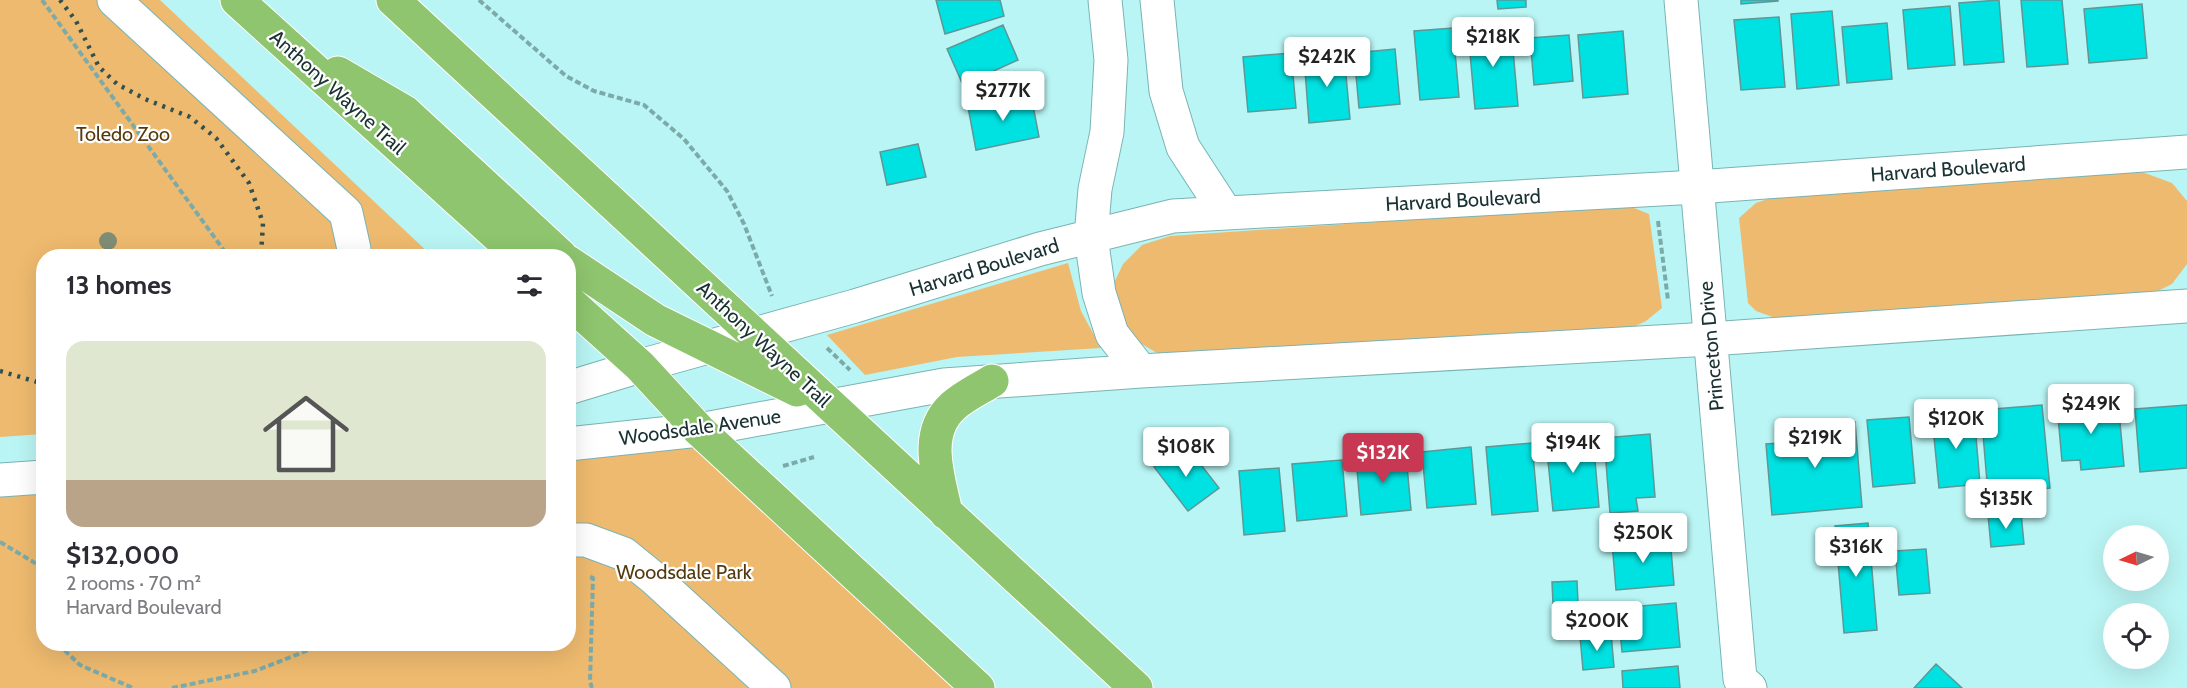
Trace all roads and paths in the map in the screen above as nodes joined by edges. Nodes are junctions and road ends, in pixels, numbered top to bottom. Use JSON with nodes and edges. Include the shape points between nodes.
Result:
{"nodes":[{"id":1,"x":42,"y":0,"type":"edge"},
{"id":2,"x":114,"y":0,"type":"edge"},
{"id":3,"x":237,"y":0,"type":"edge"},
{"id":4,"x":393,"y":0,"type":"edge"},
{"id":5,"x":478,"y":0,"type":"edge"},
{"id":6,"x":1681,"y":0,"type":"edge"},
{"id":7,"x":1106,"y":10,"type":"edge"},
{"id":8,"x":1157,"y":10,"type":"edge"},
{"id":9,"x":280,"y":39,"type":"junction"},
{"id":10,"x":2187,"y":152,"type":"edge"},
{"id":11,"x":1697,"y":187,"type":"junction"},
{"id":12,"x":1226,"y":213,"type":"junction"},
{"id":13,"x":1658,"y":220,"type":"dead end"},
{"id":14,"x":1091,"y":237,"type":"junction"},
{"id":15,"x":223,"y":249,"type":"edge"},
{"id":16,"x":353,"y":249,"type":"edge"},
{"id":17,"x":508,"y":249,"type":"edge"},
{"id":18,"x":553,"y":249,"type":"edge"},
{"id":19,"x":576,"y":267,"type":"edge"},
{"id":20,"x":773,"y":299,"type":"dead end"},
{"id":21,"x":1668,"y":300,"type":"dead end"},
{"id":22,"x":2187,"y":306,"type":"edge"},
{"id":23,"x":576,"y":308,"type":"edge"},
{"id":24,"x":754,"y":335,"type":"junction"},
{"id":25,"x":1710,"y":339,"type":"junction"},
{"id":26,"x":825,"y":346,"type":"dead end"},
{"id":27,"x":711,"y":347,"type":"junction"},
{"id":28,"x":640,"y":366,"type":"junction"},
{"id":29,"x":1141,"y":371,"type":"junction"},
{"id":30,"x":857,"y":376,"type":"dead end"},
{"id":31,"x":992,"y":381,"type":"junction"},
{"id":32,"x":576,"y":386,"type":"edge"},
{"id":33,"x":831,"y":406,"type":"junction"},
{"id":34,"x":699,"y":430,"type":"junction"},
{"id":35,"x":576,"y":443,"type":"edge"},
{"id":36,"x":814,"y":457,"type":"dead end"},
{"id":37,"x":775,"y":468,"type":"dead end"},
{"id":38,"x":36,"y":478,"type":"edge"},
{"id":39,"x":0,"y":480,"type":"edge"},
{"id":40,"x":946,"y":513,"type":"junction"},
{"id":41,"x":576,"y":540,"type":"edge"},
{"id":42,"x":0,"y":542,"type":"edge"},
{"id":43,"x":36,"y":564,"type":"edge"},
{"id":44,"x":585,"y":576,"type":"dead end"},
{"id":45,"x":65,"y":651,"type":"edge"},
{"id":46,"x":306,"y":651,"type":"edge"},
{"id":47,"x":133,"y":688,"type":"edge"},
{"id":48,"x":172,"y":688,"type":"edge"},
{"id":49,"x":592,"y":688,"type":"edge"},
{"id":50,"x":774,"y":688,"type":"edge"},
{"id":51,"x":978,"y":688,"type":"edge"},
{"id":52,"x":1136,"y":688,"type":"edge"},
{"id":53,"x":1750,"y":688,"type":"edge"}],
"edges":[{"from":1,"to":15,"type":"path"},
{"from":2,"to":16,"type":"street","via":[[346,213]]},
{"from":3,"to":9,"type":"highway","name":"Anthony Wayne Trail"},
{"from":4,"to":24,"type":"highway","name":"Anthony Wayne Trail"},
{"from":5,"to":20,"type":"path","via":[[566,76],[594,91],[644,105],[684,139],[727,191]]},
{"from":6,"to":11,"type":"street","name":"Princeton Drive"},
{"from":7,"to":8,"type":"street"},
{"from":7,"to":14,"type":"street","via":[[1111,60],[1107,132],[1095,189]]},
{"from":8,"to":12,"type":"street","via":[[1166,91],[1183,147]]},
{"from":9,"to":17,"type":"highway","name":"Anthony Wayne Trail"},
{"from":9,"to":18,"type":"highway","via":[[405,112]]},
{"from":10,"to":11,"type":"street","name":"Harvard Boulevard"},
{"from":11,"to":12,"type":"street","name":"Harvard Boulevard"},
{"from":11,"to":25,"type":"street","name":"Princeton Drive"},
{"from":12,"to":14,"type":"street","name":"Harvard Boulevard","via":[[1173,216]]},
{"from":13,"to":21,"type":"path"},
{"from":14,"to":24,"type":"street","name":"Harvard Boulevard"},
{"from":14,"to":29,"type":"street","via":[[1100,293],[1112,334]]},
{"from":19,"to":27,"type":"highway","via":[[655,320]]},
{"from":22,"to":25,"type":"street"},
{"from":23,"to":28,"type":"highway"},
{"from":24,"to":27,"type":"street"},
{"from":24,"to":33,"type":"highway","name":"Anthony Wayne Trail"},
{"from":25,"to":29,"type":"street"},
{"from":25,"to":53,"type":"street","name":"Princeton Drive","via":[[1740,679]]},
{"from":26,"to":30,"type":"path"},
{"from":27,"to":28,"type":"street"},
{"from":27,"to":33,"type":"highway"},
{"from":28,"to":32,"type":"street"},
{"from":28,"to":34,"type":"highway"},
{"from":29,"to":31,"type":"street"},
{"from":31,"to":33,"type":"street","via":[[944,385]]},
{"from":31,"to":40,"type":"highway","via":[[952,406],[942,419],[934,454]]},
{"from":33,"to":34,"type":"street","name":"Woodsdale Avenue"},
{"from":33,"to":40,"type":"highway","name":"Anthony Wayne Trail"},
{"from":34,"to":35,"type":"street","name":"Woodsdale Avenue"},
{"from":34,"to":51,"type":"highway"},
{"from":36,"to":37,"type":"path"},
{"from":38,"to":39,"type":"street"},
{"from":40,"to":52,"type":"highway","name":"Anthony Wayne Trail"},
{"from":41,"to":50,"type":"street","via":[[624,554]]},
{"from":42,"to":43,"type":"path"},
{"from":44,"to":49,"type":"path","via":[[593,578]]},
{"from":45,"to":47,"type":"path","via":[[80,666]]},
{"from":46,"to":48,"type":"path","via":[[255,671]]}]}
